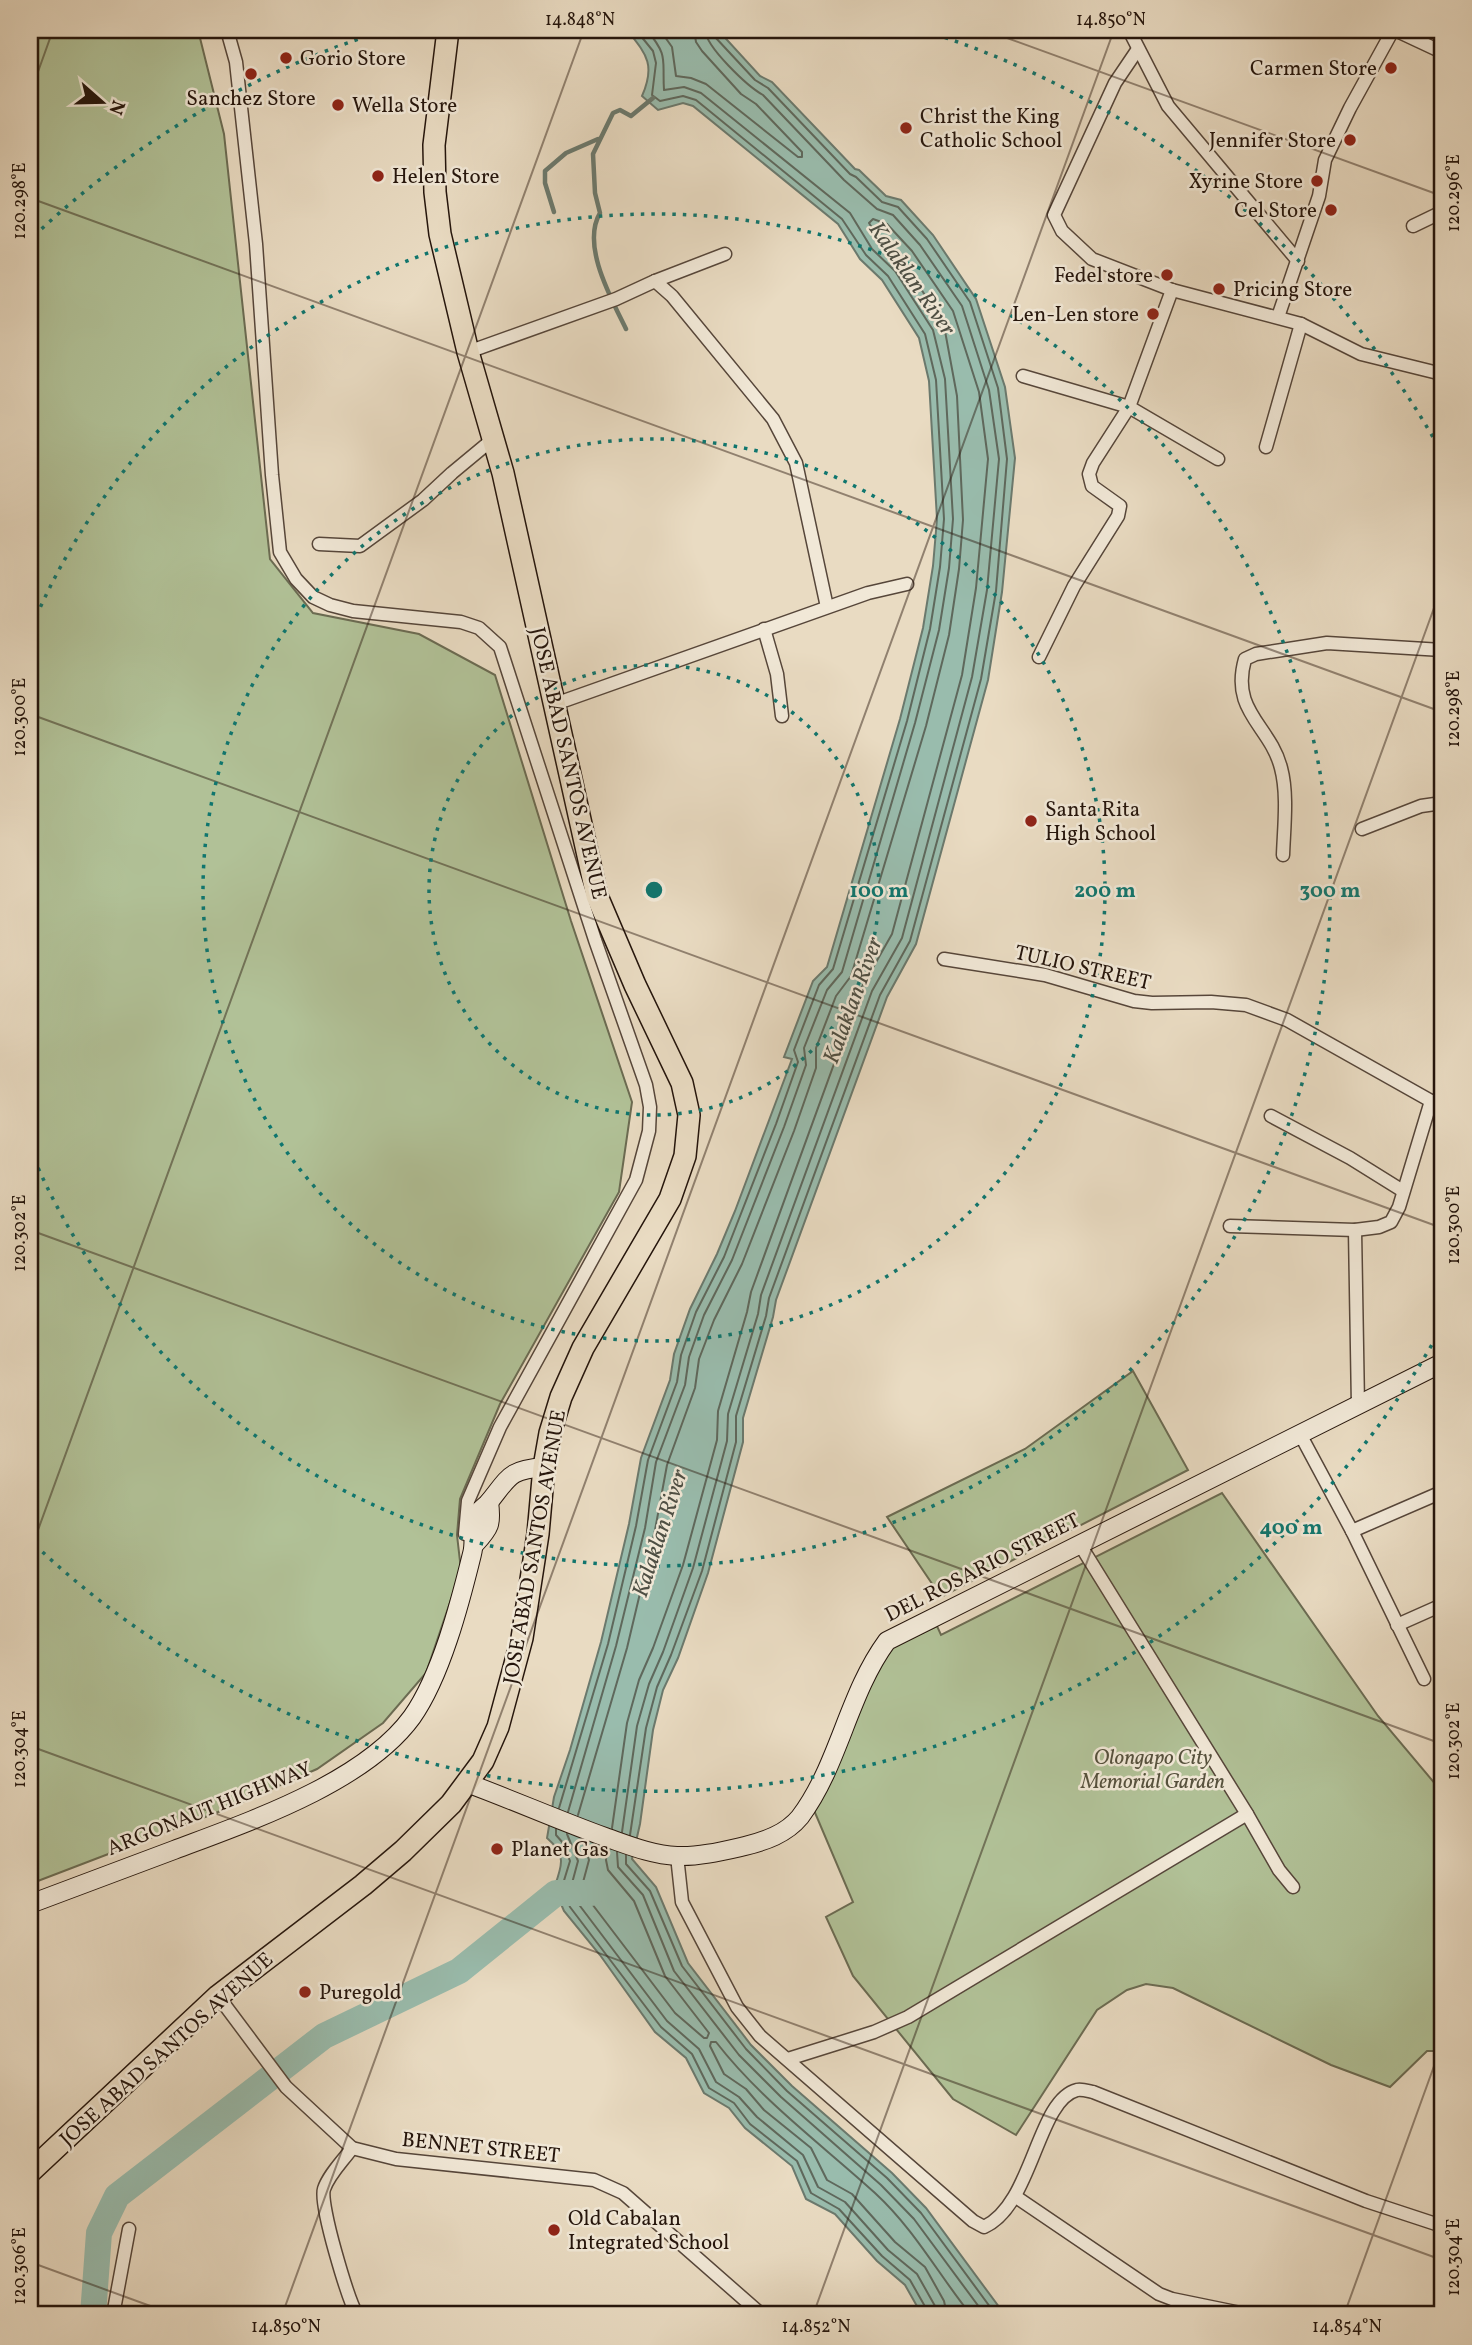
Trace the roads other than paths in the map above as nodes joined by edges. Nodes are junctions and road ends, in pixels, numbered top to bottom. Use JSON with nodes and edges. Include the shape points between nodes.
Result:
{"nodes":[{"id":1,"x":227,"y":30,"type":"edge"},
{"id":2,"x":448,"y":30,"type":"edge"},
{"id":3,"x":1129,"y":30,"type":"edge"},
{"id":4,"x":1394,"y":30,"type":"edge"},
{"id":5,"x":1139,"y":49,"type":"junction"},
{"id":6,"x":1442,"y":52,"type":"edge"},
{"id":7,"x":1442,"y":212,"type":"edge"},
{"id":8,"x":1413,"y":226,"type":"dead end"},
{"id":9,"x":725,"y":254,"type":"dead end"},
{"id":10,"x":1297,"y":261,"type":"junction"},
{"id":11,"x":655,"y":281,"type":"junction"},
{"id":12,"x":1172,"y":290,"type":"junction"},
{"id":13,"x":1278,"y":317,"type":"junction"},
{"id":14,"x":1301,"y":324,"type":"junction"},
{"id":15,"x":468,"y":352,"type":"junction"},
{"id":16,"x":1442,"y":374,"type":"edge"},
{"id":17,"x":1023,"y":376,"type":"dead end"},
{"id":18,"x":1129,"y":407,"type":"junction"},
{"id":19,"x":493,"y":439,"type":"junction"},
{"id":20,"x":1266,"y":447,"type":"dead end"},
{"id":21,"x":1218,"y":459,"type":"dead end"},
{"id":22,"x":320,"y":544,"type":"dead end"},
{"id":23,"x":907,"y":584,"type":"dead end"},
{"id":24,"x":827,"y":607,"type":"junction"},
{"id":25,"x":764,"y":629,"type":"junction"},
{"id":26,"x":1442,"y":650,"type":"edge"},
{"id":27,"x":1039,"y":657,"type":"dead end"},
{"id":28,"x":555,"y":704,"type":"junction"},
{"id":29,"x":782,"y":716,"type":"dead end"},
{"id":30,"x":1442,"y":803,"type":"edge"},
{"id":31,"x":1362,"y":828,"type":"dead end"},
{"id":32,"x":1283,"y":855,"type":"dead end"},
{"id":33,"x":944,"y":959,"type":"dead end"},
{"id":34,"x":1436,"y":1101,"type":"edge"},
{"id":35,"x":1271,"y":1116,"type":"dead end"},
{"id":36,"x":1404,"y":1191,"type":"junction"},
{"id":37,"x":1230,"y":1226,"type":"dead end"},
{"id":38,"x":1355,"y":1230,"type":"junction"},
{"id":39,"x":1442,"y":1363,"type":"edge"},
{"id":40,"x":1358,"y":1406,"type":"junction"},
{"id":41,"x":1300,"y":1434,"type":"junction"},
{"id":42,"x":544,"y":1467,"type":"junction"},
{"id":43,"x":1442,"y":1492,"type":"edge"},
{"id":44,"x":1352,"y":1531,"type":"junction"},
{"id":45,"x":1079,"y":1543,"type":"junction"},
{"id":46,"x":469,"y":1565,"type":"junction"},
{"id":47,"x":1442,"y":1605,"type":"edge"},
{"id":48,"x":1397,"y":1625,"type":"junction"},
{"id":49,"x":1424,"y":1679,"type":"dead end"},
{"id":50,"x":467,"y":1783,"type":"junction"},
{"id":51,"x":1247,"y":1814,"type":"junction"},
{"id":52,"x":677,"y":1856,"type":"junction"},
{"id":53,"x":1293,"y":1887,"type":"dead end"},
{"id":54,"x":30,"y":1904,"type":"edge"},
{"id":55,"x":218,"y":1996,"type":"junction"},
{"id":56,"x":788,"y":2059,"type":"junction"},
{"id":57,"x":352,"y":2148,"type":"junction"},
{"id":58,"x":30,"y":2172,"type":"edge"},
{"id":59,"x":1016,"y":2197,"type":"junction"},
{"id":60,"x":1442,"y":2226,"type":"edge"},
{"id":61,"x":129,"y":2229,"type":"dead end"},
{"id":62,"x":113,"y":2315,"type":"edge"},
{"id":63,"x":357,"y":2315,"type":"edge"},
{"id":64,"x":762,"y":2315,"type":"edge"},
{"id":65,"x":1250,"y":2315,"type":"edge"}],
"edges":[{"from":1,"to":46,"type":"street","via":[[236,62],[256,244],[280,552],[296,579],[313,597],[330,605],[461,622],[479,628],[500,647],[650,1107],[649,1131],[636,1180],[500,1427],[468,1501]]},
{"from":2,"to":15,"type":"highway","name":"JOSE ABAD SANTOS AVENUE","via":[[434,145],[435,192],[440,234]]},
{"from":3,"to":5,"type":"street"},
{"from":4,"to":6,"type":"street"},
{"from":4,"to":10,"type":"street","via":[[1325,160],[1319,196]]},
{"from":5,"to":10,"type":"street","via":[[1168,106]]},
{"from":5,"to":12,"type":"street","via":[[1115,83],[1054,215],[1062,231],[1092,259]]},
{"from":7,"to":8,"type":"street"},
{"from":9,"to":11,"type":"street"},
{"from":10,"to":13,"type":"street"},
{"from":11,"to":15,"type":"street"},
{"from":11,"to":24,"type":"street","via":[[773,419],[796,463]]},
{"from":12,"to":13,"type":"street"},
{"from":12,"to":18,"type":"street"},
{"from":13,"to":14,"type":"street"},
{"from":14,"to":16,"type":"street","via":[[1361,354]]},
{"from":14,"to":20,"type":"street"},
{"from":15,"to":19,"type":"highway","name":"JOSE ABAD SANTOS AVENUE"},
{"from":17,"to":18,"type":"street"},
{"from":18,"to":21,"type":"street"},
{"from":18,"to":27,"type":"street","via":[[1089,474],[1091,486],[1120,506],[1118,516],[1074,586]]},
{"from":19,"to":22,"type":"street","via":[[423,500],[360,546]]},
{"from":19,"to":28,"type":"highway","name":"JOSE ABAD SANTOS AVENUE"},
{"from":23,"to":24,"type":"street"},
{"from":24,"to":25,"type":"street"},
{"from":25,"to":28,"type":"street"},
{"from":25,"to":29,"type":"street","via":[[777,674]]},
{"from":26,"to":32,"type":"street","via":[[1326,643],[1245,659],[1241,674],[1244,699],[1275,749],[1282,771]]},
{"from":28,"to":42,"type":"highway","name":"JOSE ABAD SANTOS AVENUE","via":[[597,897],[682,1083],[689,1115],[685,1156],[670,1199],[583,1348],[561,1397]]},
{"from":30,"to":31,"type":"street"},
{"from":33,"to":34,"type":"street","name":"TULIO STREET","via":[[1045,975],[1134,1001],[1246,1005],[1287,1020]]},
{"from":34,"to":36,"type":"street"},
{"from":35,"to":36,"type":"street"},
{"from":36,"to":38,"type":"street","via":[[1391,1222]]},
{"from":37,"to":38,"type":"street"},
{"from":38,"to":40,"type":"street"},
{"from":39,"to":40,"type":"main road","name":"DEL ROSARIO STREET"},
{"from":40,"to":41,"type":"main road","name":"DEL ROSARIO STREET"},
{"from":41,"to":44,"type":"street"},
{"from":41,"to":45,"type":"main road","name":"DEL ROSARIO STREET"},
{"from":42,"to":46,"type":"main road","name":"ARGONAUT HIGHWAY","via":[[518,1471],[502,1483],[489,1502],[492,1519],[475,1544]]},
{"from":42,"to":50,"type":"highway","name":"JOSE ABAD SANTOS AVENUE","via":[[522,1638],[498,1727]]},
{"from":43,"to":44,"type":"street"},
{"from":44,"to":48,"type":"street"},
{"from":45,"to":51,"type":"street"},
{"from":45,"to":52,"type":"main road","name":"DEL ROSARIO STREET","via":[[887,1641],[865,1676],[816,1791],[785,1831],[762,1842]]},
{"from":46,"to":54,"type":"main road","name":"ARGONAUT HIGHWAY","via":[[423,1698],[394,1737],[371,1756],[286,1805]]},
{"from":47,"to":48,"type":"street"},
{"from":48,"to":49,"type":"street"},
{"from":50,"to":52,"type":"main road","name":"DEL ROSARIO STREET","via":[[642,1850]]},
{"from":50,"to":55,"type":"highway","name":"JOSE ABAD SANTOS AVENUE","via":[[403,1851]]},
{"from":51,"to":53,"type":"street"},
{"from":51,"to":56,"type":"street","via":[[908,2017]]},
{"from":52,"to":56,"type":"street","via":[[682,1902],[737,2007],[760,2036]]},
{"from":55,"to":57,"type":"street","name":"BENNET STREET","via":[[286,2087]]},
{"from":55,"to":58,"type":"highway","name":"JOSE ABAD SANTOS AVENUE"},
{"from":56,"to":59,"type":"street","via":[[974,2221],[984,2227],[993,2223]]},
{"from":57,"to":63,"type":"street","via":[[323,2192],[324,2210]]},
{"from":57,"to":64,"type":"street","name":"BENNET STREET","via":[[396,2159],[594,2180],[623,2193]]},
{"from":59,"to":60,"type":"street","via":[[1051,2115],[1066,2095],[1079,2090],[1366,2202]]},
{"from":59,"to":65,"type":"street","via":[[1159,2294]]},
{"from":61,"to":62,"type":"street"}]}
